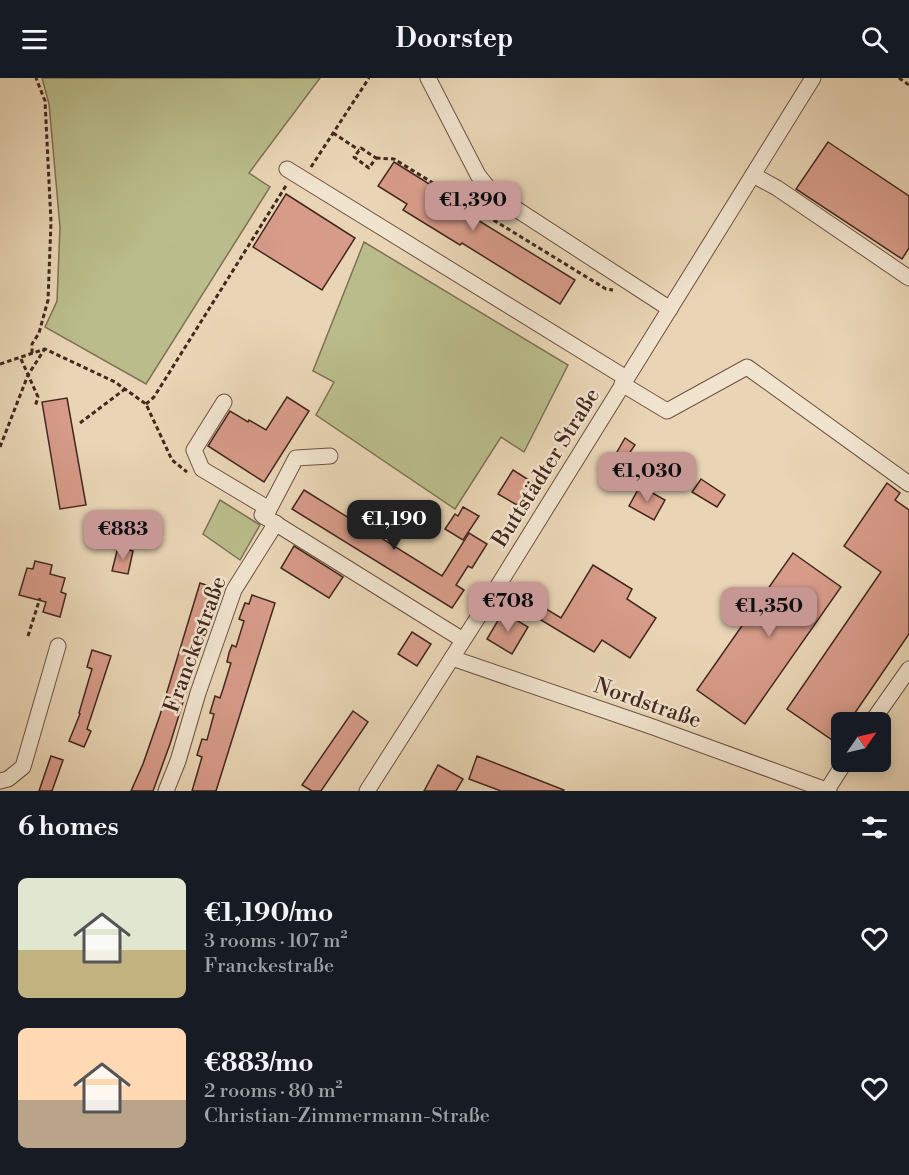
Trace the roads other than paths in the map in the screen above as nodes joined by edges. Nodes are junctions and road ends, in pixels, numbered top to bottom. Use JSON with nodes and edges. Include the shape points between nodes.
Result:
{"nodes":[{"id":1,"x":428,"y":78,"type":"edge"},
{"id":2,"x":813,"y":78,"type":"edge"},
{"id":3,"x":295,"y":174,"type":"road end"},
{"id":4,"x":753,"y":175,"type":"junction"},
{"id":5,"x":909,"y":278,"type":"edge"},
{"id":6,"x":670,"y":309,"type":"junction"},
{"id":7,"x":624,"y":381,"type":"junction"},
{"id":8,"x":224,"y":402,"type":"dead end"},
{"id":9,"x":330,"y":456,"type":"dead end"},
{"id":10,"x":909,"y":484,"type":"edge"},
{"id":11,"x":268,"y":518,"type":"junction"},
{"id":12,"x":463,"y":640,"type":"junction"},
{"id":13,"x":58,"y":646,"type":"dead end"},
{"id":14,"x":452,"y":658,"type":"junction"},
{"id":15,"x":909,"y":669,"type":"edge"},
{"id":16,"x":880,"y":712,"type":"edge"},
{"id":17,"x":839,"y":772,"type":"edge"},
{"id":18,"x":0,"y":781,"type":"edge"},
{"id":19,"x":166,"y":791,"type":"edge"},
{"id":20,"x":367,"y":791,"type":"edge"},
{"id":21,"x":828,"y":791,"type":"edge"}],
"edges":[{"from":1,"to":6,"type":"street","via":[[478,175],[493,194]]},
{"from":2,"to":4,"type":"street","name":"Buttstädter Straße"},
{"from":3,"to":7,"type":"street","name":"Buttstädter Straße"},
{"from":4,"to":5,"type":"street"},
{"from":4,"to":6,"type":"street","name":"Buttstädter Straße"},
{"from":6,"to":7,"type":"street","name":"Buttstädter Straße"},
{"from":7,"to":10,"type":"street","via":[[667,411],[747,367]]},
{"from":7,"to":12,"type":"street","name":"Buttstädter Straße"},
{"from":8,"to":11,"type":"street","via":[[194,450],[202,469],[264,506]]},
{"from":9,"to":11,"type":"street","name":"Franckestraße","via":[[296,458]]},
{"from":11,"to":12,"type":"street"},
{"from":11,"to":19,"type":"street","name":"Franckestraße","via":[[234,590]]},
{"from":12,"to":14,"type":"street","name":"Buttstädter Straße"},
{"from":13,"to":18,"type":"street","via":[[23,767]]},
{"from":14,"to":20,"type":"street","name":"Buttstädter Straße"},
{"from":14,"to":21,"type":"street","name":"Nordstraße"},
{"from":15,"to":16,"type":"street"},
{"from":17,"to":21,"type":"street"}]}
